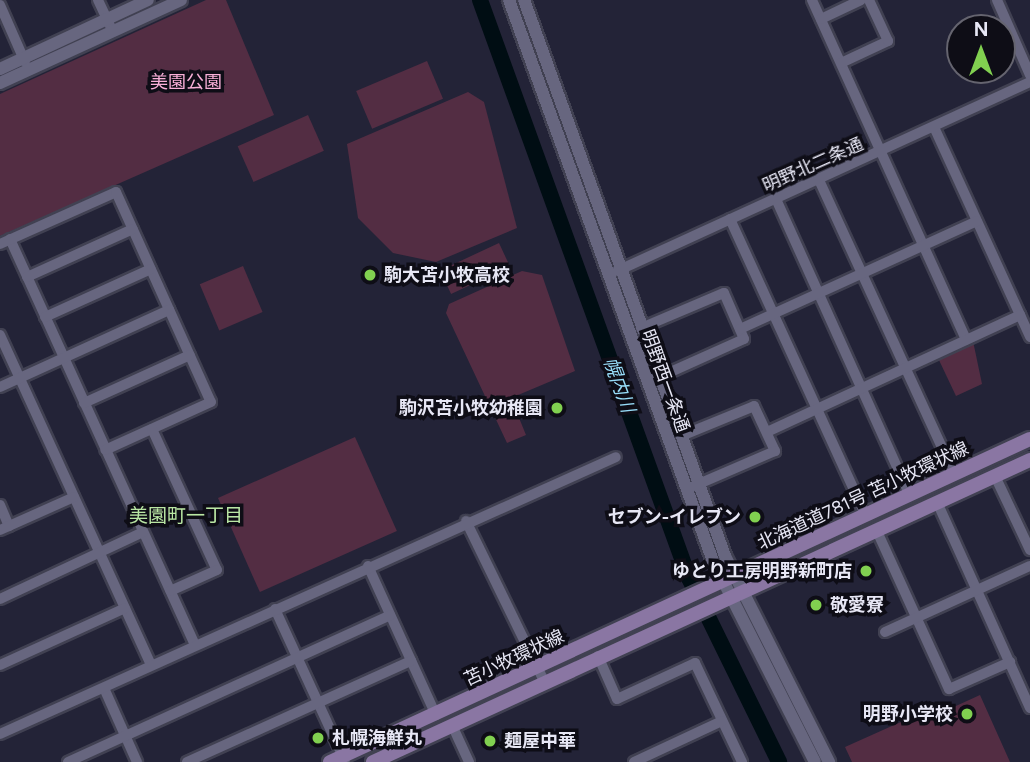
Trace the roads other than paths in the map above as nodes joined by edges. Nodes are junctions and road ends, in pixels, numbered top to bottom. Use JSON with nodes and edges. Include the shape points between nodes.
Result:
{"nodes":[{"id":1,"x":98,"y":0,"type":"edge"},
{"id":2,"x":148,"y":0,"type":"edge"},
{"id":3,"x":181,"y":0,"type":"edge"},
{"id":4,"x":509,"y":0,"type":"edge"},
{"id":5,"x":524,"y":0,"type":"edge"},
{"id":6,"x":812,"y":0,"type":"edge"},
{"id":7,"x":861,"y":0,"type":"edge"},
{"id":8,"x":869,"y":0,"type":"edge"},
{"id":9,"x":996,"y":0,"type":"edge"},
{"id":10,"x":1,"y":2,"type":"edge"},
{"id":11,"x":821,"y":19,"type":"junction"},
{"id":12,"x":110,"y":26,"type":"junction"},
{"id":13,"x":841,"y":63,"type":"junction"},
{"id":14,"x":26,"y":64,"type":"junction"},
{"id":15,"x":0,"y":69,"type":"edge"},
{"id":16,"x":1030,"y":75,"type":"edge"},
{"id":17,"x":1030,"y":82,"type":"edge"},
{"id":18,"x":0,"y":83,"type":"edge"},
{"id":19,"x":934,"y":127,"type":"junction"},
{"id":20,"x":881,"y":152,"type":"junction"},
{"id":21,"x":819,"y":180,"type":"junction"},
{"id":22,"x":776,"y":199,"type":"junction"},
{"id":23,"x":730,"y":219,"type":"junction"},
{"id":24,"x":978,"y":221,"type":"junction"},
{"id":25,"x":133,"y":229,"type":"junction"},
{"id":26,"x":5,"y":242,"type":"edge"},
{"id":27,"x":922,"y":244,"type":"junction"},
{"id":28,"x":151,"y":269,"type":"junction"},
{"id":29,"x":614,"y":273,"type":"junction"},
{"id":30,"x":861,"y":273,"type":"junction"},
{"id":31,"x":27,"y":277,"type":"junction"},
{"id":32,"x":816,"y":293,"type":"junction"},
{"id":33,"x":169,"y":310,"type":"junction"},
{"id":34,"x":1020,"y":315,"type":"junction"},
{"id":35,"x":772,"y":316,"type":"junction"},
{"id":36,"x":45,"y":317,"type":"junction"},
{"id":37,"x":642,"y":328,"type":"junction"},
{"id":38,"x":740,"y":329,"type":"junction"},
{"id":39,"x":0,"y":335,"type":"edge"},
{"id":40,"x":1030,"y":337,"type":"edge"},
{"id":41,"x":966,"y":340,"type":"junction"},
{"id":42,"x":190,"y":355,"type":"junction"},
{"id":43,"x":64,"y":358,"type":"junction"},
{"id":44,"x":904,"y":369,"type":"junction"},
{"id":45,"x":19,"y":378,"type":"junction"},
{"id":46,"x":653,"y":380,"type":"junction"},
{"id":47,"x":0,"y":387,"type":"edge"},
{"id":48,"x":862,"y":388,"type":"junction"},
{"id":49,"x":84,"y":402,"type":"junction"},
{"id":50,"x":817,"y":409,"type":"junction"},
{"id":51,"x":152,"y":429,"type":"junction"},
{"id":52,"x":766,"y":432,"type":"junction"},
{"id":53,"x":681,"y":436,"type":"junction"},
{"id":54,"x":1029,"y":443,"type":"edge"},
{"id":55,"x":106,"y":450,"type":"junction"},
{"id":56,"x":616,"y":457,"type":"dead end"},
{"id":57,"x":1030,"y":460,"type":"edge"},
{"id":58,"x":954,"y":474,"type":"junction"},
{"id":59,"x":995,"y":476,"type":"junction"},
{"id":60,"x":699,"y":484,"type":"junction"},
{"id":61,"x":686,"y":489,"type":"junction"},
{"id":62,"x":909,"y":494,"type":"junction"},
{"id":63,"x":74,"y":497,"type":"junction"},
{"id":64,"x":937,"y":502,"type":"junction"},
{"id":65,"x":0,"y":505,"type":"edge"},
{"id":66,"x":865,"y":514,"type":"junction"},
{"id":67,"x":466,"y":522,"type":"junction"},
{"id":68,"x":5,"y":528,"type":"edge"},
{"id":69,"x":876,"y":529,"type":"junction"},
{"id":70,"x":144,"y":532,"type":"junction"},
{"id":71,"x":1030,"y":550,"type":"edge"},
{"id":72,"x":99,"y":553,"type":"junction"},
{"id":73,"x":368,"y":566,"type":"junction"},
{"id":74,"x":1030,"y":566,"type":"edge"},
{"id":75,"x":725,"y":582,"type":"junction"},
{"id":76,"x":976,"y":590,"type":"junction"},
{"id":77,"x":170,"y":591,"type":"junction"},
{"id":78,"x":733,"y":597,"type":"junction"},
{"id":79,"x":0,"y":599,"type":"edge"},
{"id":80,"x":125,"y":608,"type":"junction"},
{"id":81,"x":275,"y":609,"type":"junction"},
{"id":82,"x":390,"y":615,"type":"junction"},
{"id":83,"x":916,"y":618,"type":"junction"},
{"id":84,"x":885,"y":632,"type":"dead end"},
{"id":85,"x":195,"y":645,"type":"junction"},
{"id":86,"x":598,"y":656,"type":"junction"},
{"id":87,"x":298,"y":658,"type":"junction"},
{"id":88,"x":411,"y":661,"type":"junction"},
{"id":89,"x":1010,"y":662,"type":"junction"},
{"id":90,"x":0,"y":665,"type":"edge"},
{"id":91,"x":151,"y":665,"type":"junction"},
{"id":92,"x":540,"y":675,"type":"junction"},
{"id":93,"x":104,"y":688,"type":"junction"},
{"id":94,"x":318,"y":704,"type":"junction"},
{"id":95,"x":1030,"y":708,"type":"edge"},
{"id":96,"x":436,"y":715,"type":"junction"},
{"id":97,"x":722,"y":721,"type":"junction"},
{"id":98,"x":453,"y":725,"type":"junction"},
{"id":99,"x":0,"y":734,"type":"edge"},
{"id":100,"x":126,"y":736,"type":"junction"},
{"id":101,"x":339,"y":760,"type":"edge"},
{"id":102,"x":68,"y":762,"type":"edge"},
{"id":103,"x":137,"y":762,"type":"edge"},
{"id":104,"x":187,"y":762,"type":"edge"},
{"id":105,"x":373,"y":762,"type":"edge"},
{"id":106,"x":469,"y":762,"type":"edge"},
{"id":107,"x":634,"y":762,"type":"edge"},
{"id":108,"x":742,"y":762,"type":"edge"},
{"id":109,"x":815,"y":762,"type":"edge"},
{"id":110,"x":829,"y":762,"type":"edge"}],
"edges":[{"from":1,"to":12,"type":"street"},
{"from":2,"to":12,"type":"street"},
{"from":3,"to":12,"type":"street"},
{"from":4,"to":29,"type":"street","name":"明野西一条通"},
{"from":5,"to":29,"type":"street","name":"明野西一条通"},
{"from":6,"to":11,"type":"street"},
{"from":7,"to":11,"type":"street"},
{"from":8,"to":13,"type":"street","via":[[888,41]]},
{"from":9,"to":16,"type":"street"},
{"from":10,"to":14,"type":"street"},
{"from":11,"to":13,"type":"street"},
{"from":12,"to":14,"type":"street"},
{"from":13,"to":20,"type":"street"},
{"from":14,"to":15,"type":"street"},
{"from":14,"to":18,"type":"street"},
{"from":17,"to":19,"type":"street","name":"明野北二条通"},
{"from":19,"to":20,"type":"street","name":"明野北二条通"},
{"from":19,"to":24,"type":"street"},
{"from":20,"to":21,"type":"street","name":"明野北二条通"},
{"from":20,"to":27,"type":"street"},
{"from":21,"to":22,"type":"street","name":"明野北二条通"},
{"from":21,"to":30,"type":"street"},
{"from":22,"to":23,"type":"street","name":"明野北二条通"},
{"from":22,"to":32,"type":"street"},
{"from":23,"to":29,"type":"street","name":"明野北二条通"},
{"from":23,"to":35,"type":"street"},
{"from":24,"to":27,"type":"street"},
{"from":24,"to":34,"type":"street"},
{"from":25,"to":26,"type":"street","via":[[116,192]]},
{"from":25,"to":28,"type":"street"},
{"from":25,"to":31,"type":"street"},
{"from":26,"to":31,"type":"street"},
{"from":27,"to":30,"type":"street"},
{"from":27,"to":41,"type":"street"},
{"from":28,"to":33,"type":"street"},
{"from":28,"to":36,"type":"street"},
{"from":29,"to":37,"type":"street","name":"明野西一条通"},
{"from":29,"to":46,"type":"street","name":"明野西一条通"},
{"from":30,"to":32,"type":"street"},
{"from":30,"to":44,"type":"street"},
{"from":31,"to":36,"type":"street"},
{"from":32,"to":35,"type":"street"},
{"from":32,"to":48,"type":"street"},
{"from":33,"to":42,"type":"street"},
{"from":33,"to":43,"type":"street"},
{"from":34,"to":40,"type":"street"},
{"from":34,"to":41,"type":"street"},
{"from":35,"to":38,"type":"street"},
{"from":35,"to":50,"type":"street"},
{"from":36,"to":43,"type":"street"},
{"from":37,"to":38,"type":"street","via":[[724,293]]},
{"from":37,"to":46,"type":"street","name":"明野西一条通"},
{"from":38,"to":46,"type":"street","via":[[744,339]]},
{"from":39,"to":45,"type":"street"},
{"from":41,"to":44,"type":"street"},
{"from":42,"to":49,"type":"street"},
{"from":42,"to":51,"type":"street","via":[[211,402]]},
{"from":43,"to":45,"type":"street"},
{"from":43,"to":49,"type":"street"},
{"from":44,"to":48,"type":"street"},
{"from":44,"to":58,"type":"street"},
{"from":45,"to":47,"type":"street"},
{"from":45,"to":63,"type":"street"},
{"from":46,"to":53,"type":"street","name":"明野西一条通"},
{"from":46,"to":61,"type":"street","name":"明野西一条通"},
{"from":48,"to":50,"type":"street"},
{"from":48,"to":62,"type":"street"},
{"from":49,"to":55,"type":"street"},
{"from":50,"to":52,"type":"street"},
{"from":50,"to":66,"type":"street"},
{"from":51,"to":55,"type":"street"},
{"from":51,"to":77,"type":"street","via":[[216,570]]},
{"from":52,"to":53,"type":"street","via":[[754,406]]},
{"from":52,"to":60,"type":"street","via":[[775,451]]},
{"from":53,"to":60,"type":"street","name":"明野西一条通"},
{"from":54,"to":58,"type":"main road","name":"北海道道781号 苫小牧環状線"},
{"from":55,"to":70,"type":"street"},
{"from":56,"to":67,"type":"street"},
{"from":57,"to":59,"type":"main road","name":"北海道道781号 苫小牧環状線"},
{"from":58,"to":62,"type":"main road","name":"北海道道781号 苫小牧環状線"},
{"from":59,"to":64,"type":"main road","name":"北海道道781号 苫小牧環状線"},
{"from":59,"to":71,"type":"street"},
{"from":60,"to":61,"type":"street"},
{"from":60,"to":75,"type":"street","name":"明野西一条通"},
{"from":61,"to":75,"type":"street","name":"明野西一条通"},
{"from":62,"to":66,"type":"main road","name":"北海道道781号 苫小牧環状線"},
{"from":63,"to":68,"type":"street"},
{"from":63,"to":72,"type":"street"},
{"from":64,"to":69,"type":"main road","name":"北海道道781号 苫小牧環状線"},
{"from":64,"to":76,"type":"street"},
{"from":65,"to":68,"type":"street"},
{"from":66,"to":75,"type":"main road","name":"北海道道781号 苫小牧環状線"},
{"from":67,"to":73,"type":"street"},
{"from":67,"to":92,"type":"street"},
{"from":69,"to":78,"type":"main road","name":"北海道道781号 苫小牧環状線"},
{"from":69,"to":83,"type":"street"},
{"from":70,"to":72,"type":"street"},
{"from":70,"to":77,"type":"street"},
{"from":72,"to":79,"type":"street"},
{"from":72,"to":80,"type":"street"},
{"from":73,"to":81,"type":"street"},
{"from":73,"to":82,"type":"street"},
{"from":74,"to":76,"type":"street"},
{"from":75,"to":78,"type":"street","name":"明野西一条通"},
{"from":75,"to":92,"type":"main road","name":"苫小牧環状線"},
{"from":76,"to":83,"type":"street"},
{"from":76,"to":89,"type":"street"},
{"from":77,"to":85,"type":"street"},
{"from":78,"to":86,"type":"main road","name":"苫小牧環状線"},
{"from":78,"to":109,"type":"street","name":"明野西一条通"},
{"from":78,"to":110,"type":"street","name":"明野西一条通"},
{"from":80,"to":90,"type":"street"},
{"from":80,"to":91,"type":"street"},
{"from":81,"to":85,"type":"street"},
{"from":81,"to":87,"type":"street"},
{"from":82,"to":87,"type":"street"},
{"from":82,"to":88,"type":"street"},
{"from":83,"to":84,"type":"street"},
{"from":83,"to":89,"type":"street","via":[[949,689]]},
{"from":85,"to":91,"type":"street"},
{"from":86,"to":92,"type":"main road","name":"苫小牧環状線"},
{"from":86,"to":97,"type":"street","via":[[617,699],[695,663]]},
{"from":87,"to":94,"type":"street"},
{"from":87,"to":100,"type":"street"},
{"from":88,"to":94,"type":"street"},
{"from":88,"to":96,"type":"street"},
{"from":89,"to":95,"type":"street"},
{"from":91,"to":93,"type":"street"},
{"from":92,"to":96,"type":"main road","name":"苫小牧環状線"},
{"from":92,"to":98,"type":"main road","name":"苫小牧環状線"},
{"from":93,"to":99,"type":"street"},
{"from":93,"to":100,"type":"street"},
{"from":94,"to":101,"type":"street"},
{"from":94,"to":104,"type":"street"},
{"from":96,"to":101,"type":"main road","name":"苫小牧環状線"},
{"from":97,"to":107,"type":"street"},
{"from":97,"to":108,"type":"street"},
{"from":98,"to":105,"type":"main road","name":"苫小牧環状線"},
{"from":98,"to":106,"type":"street"},
{"from":100,"to":102,"type":"street"},
{"from":100,"to":103,"type":"street"}]}
